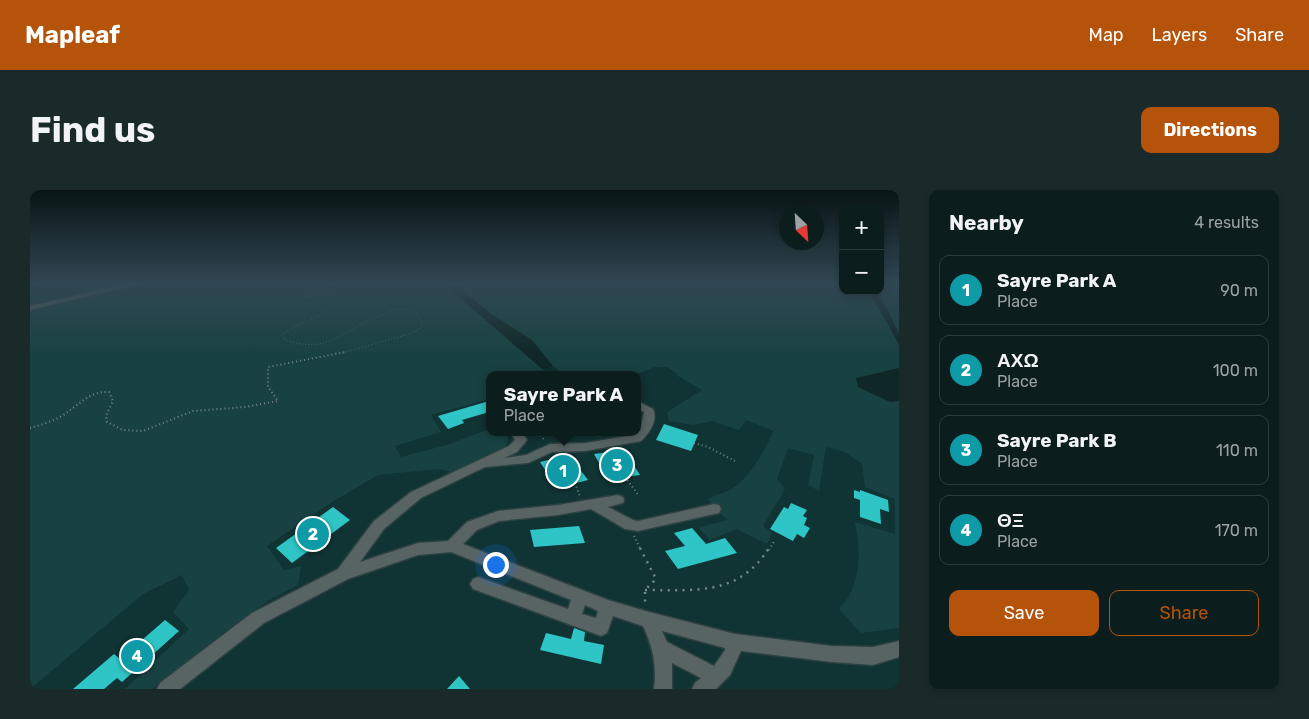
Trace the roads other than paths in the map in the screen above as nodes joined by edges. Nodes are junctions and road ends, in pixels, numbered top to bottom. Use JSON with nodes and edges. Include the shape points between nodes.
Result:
{"nodes":[{"id":1,"x":641,"y":407,"type":"edge"},
{"id":2,"x":641,"y":433,"type":"edge"},
{"id":3,"x":518,"y":436,"type":"edge"},
{"id":4,"x":639,"y":436,"type":"edge"},
{"id":5,"x":480,"y":464,"type":"junction"},
{"id":6,"x":618,"y":500,"type":"dead end"},
{"id":7,"x":589,"y":506,"type":"junction"},
{"id":8,"x":714,"y":509,"type":"dead end"},
{"id":9,"x":452,"y":546,"type":"junction"},
{"id":10,"x":343,"y":574,"type":"junction"},
{"id":11,"x":478,"y":584,"type":"dead end"},
{"id":12,"x":580,"y":596,"type":"junction"},
{"id":13,"x":607,"y":606,"type":"junction"},
{"id":14,"x":573,"y":618,"type":"junction"},
{"id":15,"x":647,"y":619,"type":"junction"},
{"id":16,"x":735,"y":642,"type":"junction"},
{"id":17,"x":662,"y":648,"type":"junction"},
{"id":18,"x":899,"y":649,"type":"edge"},
{"id":19,"x":715,"y":676,"type":"junction"},
{"id":20,"x":166,"y":689,"type":"edge"},
{"id":21,"x":663,"y":689,"type":"edge"},
{"id":22,"x":701,"y":689,"type":"edge"}],
"edges":[{"from":1,"to":2,"type":"street","via":[[650,414]]},
{"from":3,"to":5,"type":"street","via":[[521,440],[513,449]]},
{"from":4,"to":5,"type":"street","via":[[585,447],[550,448],[528,459]]},
{"from":5,"to":10,"type":"street","via":[[416,495],[379,525]]},
{"from":6,"to":7,"type":"street"},
{"from":7,"to":8,"type":"street","via":[[638,526]]},
{"from":7,"to":9,"type":"street","via":[[498,516],[472,526]]},
{"from":9,"to":10,"type":"street","via":[[418,549]]},
{"from":9,"to":12,"type":"street"},
{"from":10,"to":20,"type":"street","via":[[258,618]]},
{"from":11,"to":14,"type":"street"},
{"from":12,"to":13,"type":"street"},
{"from":12,"to":14,"type":"street"},
{"from":13,"to":14,"type":"street","via":[[601,628]]},
{"from":13,"to":15,"type":"street"},
{"from":15,"to":16,"type":"street"},
{"from":15,"to":17,"type":"street"},
{"from":16,"to":18,"type":"street","via":[[873,656]]},
{"from":16,"to":19,"type":"street","via":[[727,666]]},
{"from":17,"to":19,"type":"street"},
{"from":17,"to":21,"type":"street","via":[[666,667]]},
{"from":19,"to":22,"type":"street"}]}
